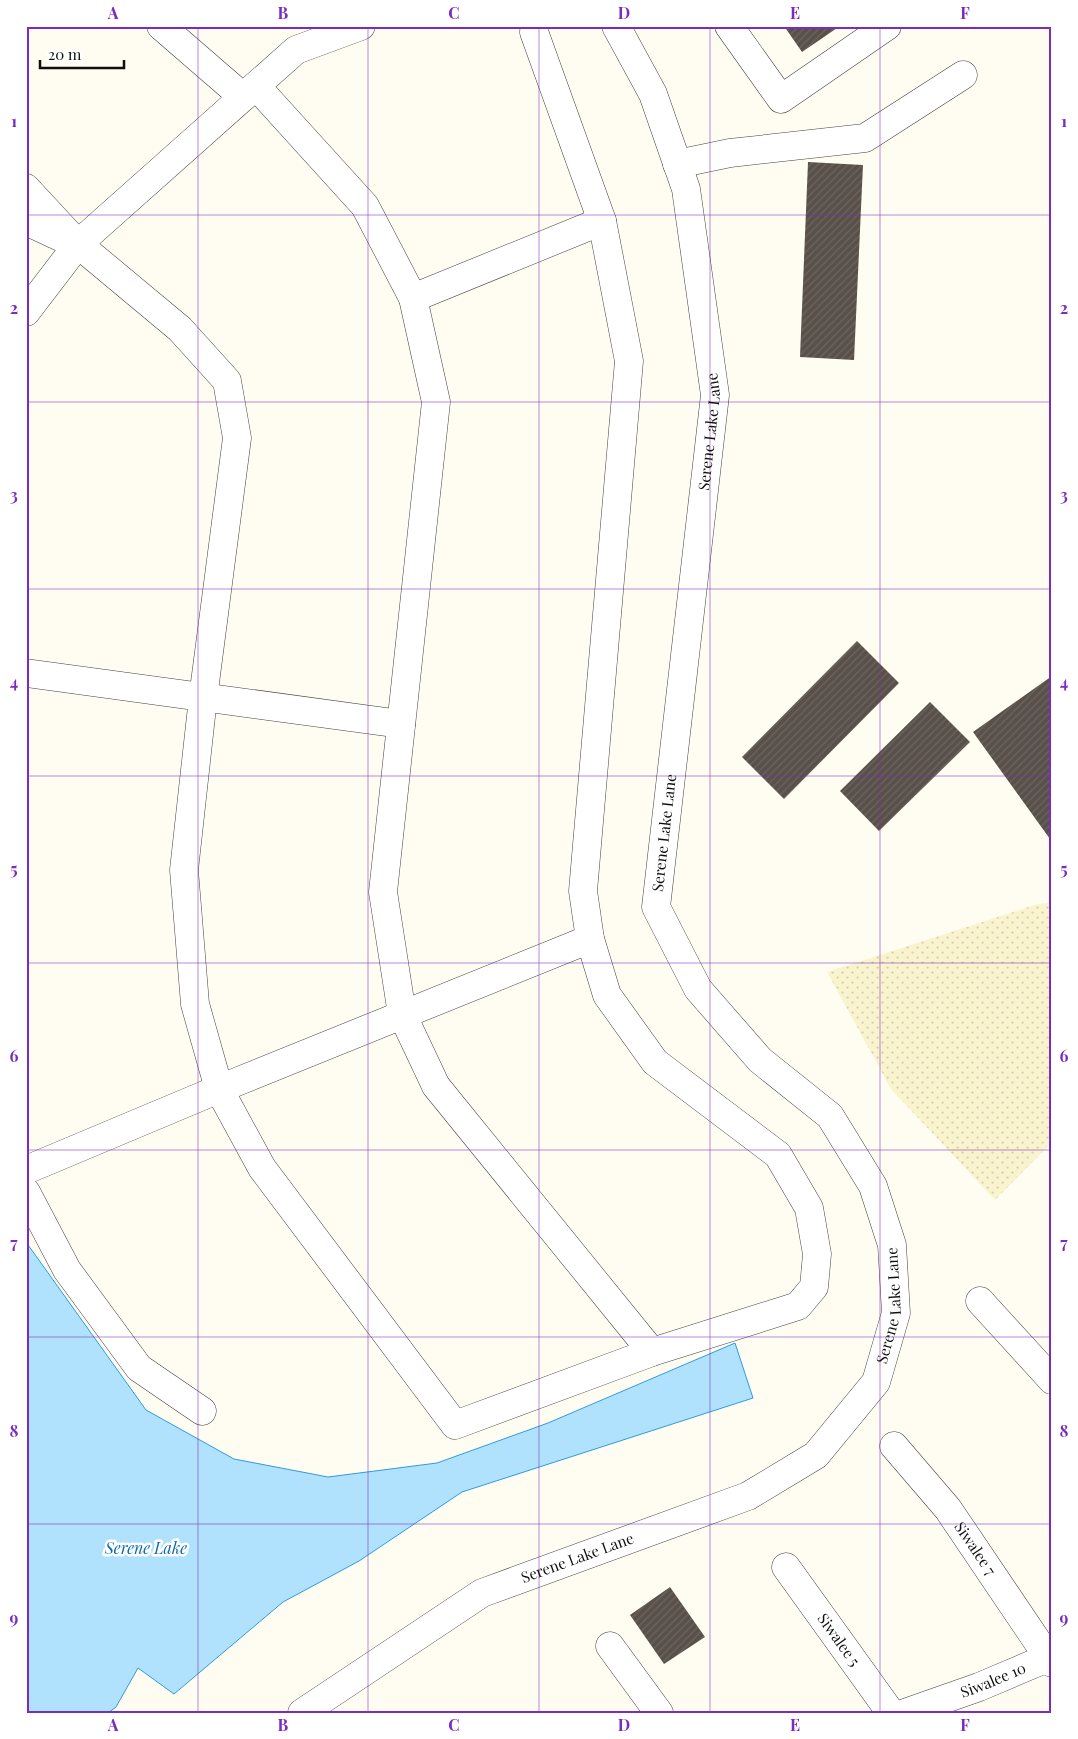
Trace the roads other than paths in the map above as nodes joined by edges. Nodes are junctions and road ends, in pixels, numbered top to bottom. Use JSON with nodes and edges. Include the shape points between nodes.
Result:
{"nodes":[{"id":1,"x":161,"y":26,"type":"edge"},
{"id":2,"x":360,"y":26,"type":"edge"},
{"id":3,"x":616,"y":26,"type":"edge"},
{"id":4,"x":729,"y":26,"type":"edge"},
{"id":5,"x":886,"y":26,"type":"edge"},
{"id":6,"x":534,"y":32,"type":"dead end"},
{"id":7,"x":300,"y":38,"type":"edge"},
{"id":8,"x":963,"y":75,"type":"dead end"},
{"id":9,"x":249,"y":92,"type":"junction"},
{"id":10,"x":677,"y":164,"type":"junction"},
{"id":11,"x":26,"y":188,"type":"edge"},
{"id":12,"x":26,"y":221,"type":"edge"},
{"id":13,"x":602,"y":221,"type":"junction"},
{"id":14,"x":78,"y":244,"type":"junction"},
{"id":15,"x":412,"y":298,"type":"junction"},
{"id":16,"x":26,"y":312,"type":"edge"},
{"id":17,"x":26,"y":672,"type":"edge"},
{"id":18,"x":203,"y":698,"type":"junction"},
{"id":19,"x":401,"y":724,"type":"junction"},
{"id":20,"x":590,"y":939,"type":"junction"},
{"id":21,"x":402,"y":1014,"type":"junction"},
{"id":22,"x":219,"y":1089,"type":"junction"},
{"id":23,"x":26,"y":1170,"type":"edge"},
{"id":24,"x":26,"y":1192,"type":"edge"},
{"id":25,"x":980,"y":1301,"type":"dead end"},
{"id":26,"x":652,"y":1352,"type":"junction"},
{"id":27,"x":1052,"y":1380,"type":"edge"},
{"id":28,"x":202,"y":1411,"type":"dead end"},
{"id":29,"x":894,"y":1446,"type":"dead end"},
{"id":30,"x":786,"y":1567,"type":"dead end"},
{"id":31,"x":610,"y":1646,"type":"dead end"},
{"id":32,"x":1051,"y":1659,"type":"edge"},
{"id":33,"x":302,"y":1713,"type":"edge"},
{"id":34,"x":659,"y":1713,"type":"edge"},
{"id":35,"x":891,"y":1713,"type":"edge"},
{"id":36,"x":905,"y":1713,"type":"edge"}],
"edges":[{"from":1,"to":9,"type":"street"},
{"from":2,"to":7,"type":"street"},
{"from":3,"to":10,"type":"street","name":"Serene Lake Lane","via":[[653,94]]},
{"from":4,"to":5,"type":"street","via":[[781,99]]},
{"from":6,"to":13,"type":"street"},
{"from":7,"to":9,"type":"street"},
{"from":8,"to":10,"type":"street","via":[[866,138],[730,153]]},
{"from":9,"to":14,"type":"street"},
{"from":9,"to":15,"type":"street","via":[[364,206]]},
{"from":10,"to":33,"type":"street","name":"Serene Lake Lane","via":[[686,189],[715,394],[656,906],[698,988],[760,1060],[830,1116],[874,1186],[892,1245],[896,1313],[876,1382],[816,1455],[748,1496],[482,1594]]},
{"from":11,"to":14,"type":"street"},
{"from":12,"to":14,"type":"street"},
{"from":13,"to":15,"type":"street"},
{"from":13,"to":20,"type":"street","via":[[629,361],[583,891]]},
{"from":14,"to":16,"type":"street"},
{"from":14,"to":18,"type":"street","via":[[180,329],[227,382],[237,438]]},
{"from":15,"to":19,"type":"street","via":[[436,402]]},
{"from":17,"to":18,"type":"street"},
{"from":18,"to":19,"type":"street"},
{"from":18,"to":22,"type":"street","via":[[184,870],[195,1004]]},
{"from":19,"to":21,"type":"street","via":[[383,892]]},
{"from":20,"to":21,"type":"street"},
{"from":20,"to":26,"type":"street","via":[[607,996],[655,1062],[778,1155],[809,1208],[817,1254],[814,1288],[798,1306]]},
{"from":21,"to":22,"type":"street"},
{"from":21,"to":26,"type":"street","via":[[436,1086]]},
{"from":22,"to":23,"type":"street"},
{"from":22,"to":26,"type":"street","via":[[262,1168],[454,1424]]},
{"from":24,"to":28,"type":"street","via":[[67,1270],[139,1368]]},
{"from":25,"to":27,"type":"street"},
{"from":29,"to":32,"type":"street","name":"Siwalee 7","via":[[948,1509]]},
{"from":30,"to":35,"type":"street","name":"Siwalee 5"},
{"from":31,"to":34,"type":"street"},
{"from":32,"to":36,"type":"street","name":"Siwalee 10"}]}
